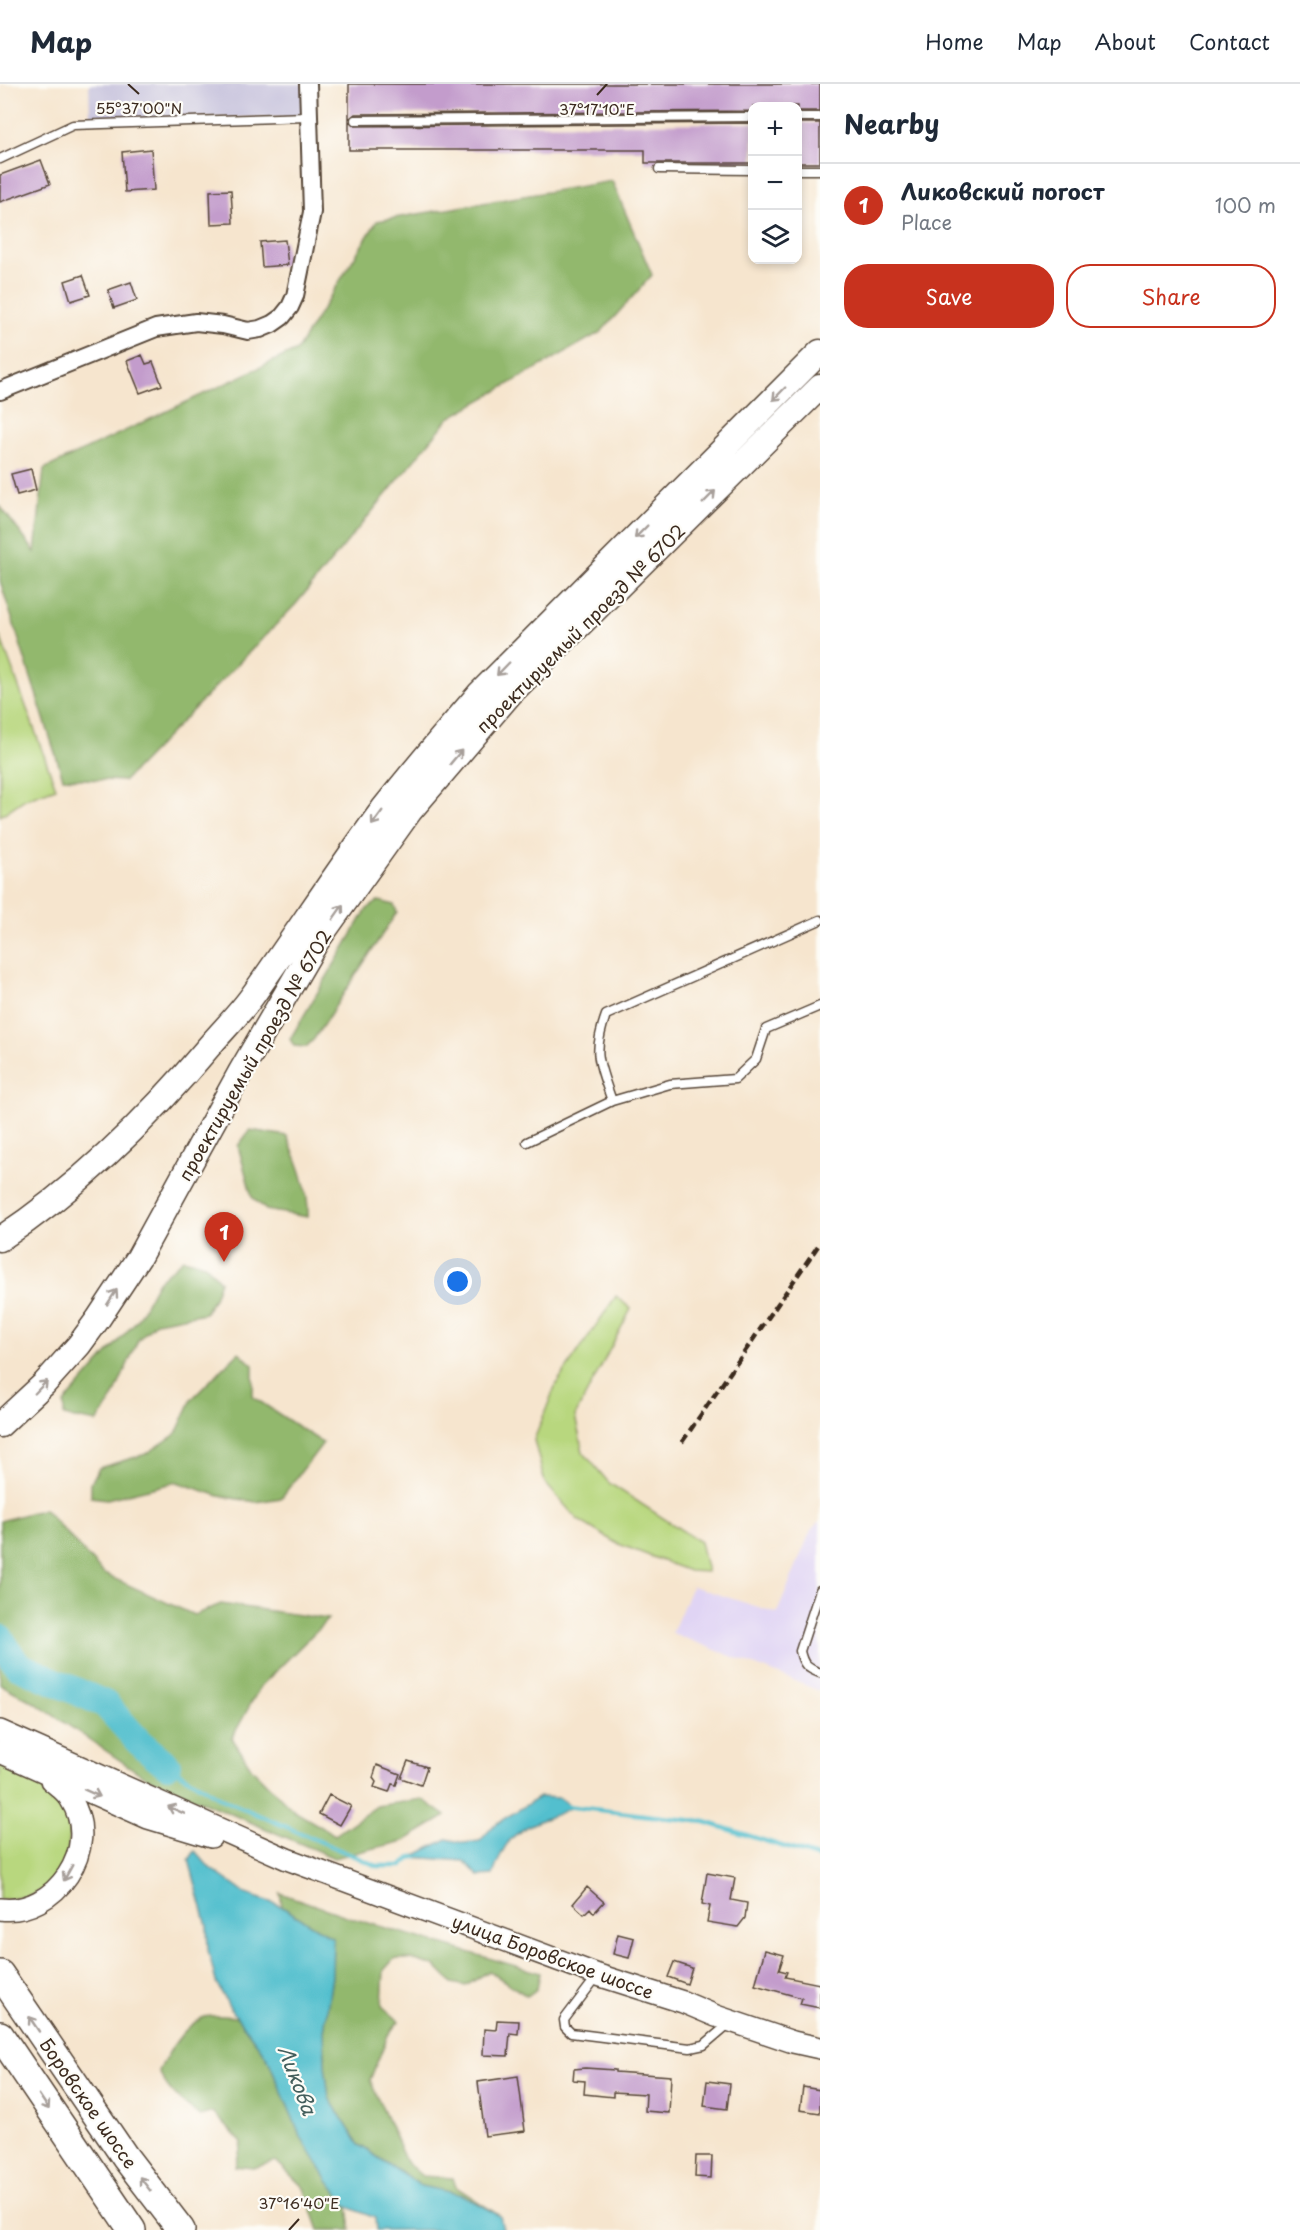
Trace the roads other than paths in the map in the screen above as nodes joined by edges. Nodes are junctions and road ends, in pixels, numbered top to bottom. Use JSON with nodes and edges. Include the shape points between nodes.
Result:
{"nodes":[{"id":1,"x":308,"y":84,"type":"edge"},
{"id":2,"x":308,"y":109,"type":"junction"},
{"id":3,"x":748,"y":117,"type":"edge"},
{"id":4,"x":802,"y":117,"type":"edge"},
{"id":5,"x":820,"y":117,"type":"edge"},
{"id":6,"x":355,"y":120,"type":"dead end"},
{"id":7,"x":0,"y":159,"type":"edge"},
{"id":8,"x":659,"y":169,"type":"dead end"},
{"id":9,"x":748,"y":170,"type":"edge"},
{"id":10,"x":802,"y":170,"type":"edge"},
{"id":11,"x":820,"y":170,"type":"edge"},
{"id":12,"x":820,"y":352,"type":"edge"},
{"id":13,"x":820,"y":387,"type":"edge"},
{"id":14,"x":0,"y":391,"type":"edge"},
{"id":15,"x":820,"y":920,"type":"edge"},
{"id":16,"x":820,"y":1006,"type":"edge"},
{"id":17,"x":612,"y":1101,"type":"junction"},
{"id":18,"x":527,"y":1142,"type":"dead end"},
{"id":19,"x":0,"y":1239,"type":"edge"},
{"id":20,"x":0,"y":1425,"type":"edge"},
{"id":21,"x":820,"y":1590,"type":"edge"},
{"id":22,"x":820,"y":1673,"type":"edge"},
{"id":23,"x":0,"y":1731,"type":"edge"},
{"id":24,"x":0,"y":1753,"type":"edge"},
{"id":25,"x":287,"y":1858,"type":"junction"},
{"id":26,"x":0,"y":1909,"type":"edge"},
{"id":27,"x":0,"y":1974,"type":"edge"},
{"id":28,"x":598,"y":1974,"type":"junction"},
{"id":29,"x":731,"y":2021,"type":"junction"},
{"id":30,"x":0,"y":2036,"type":"edge"},
{"id":31,"x":820,"y":2048,"type":"edge"},
{"id":32,"x":132,"y":2230,"type":"edge"},
{"id":33,"x":181,"y":2230,"type":"edge"}],
"edges":[{"from":1,"to":2,"type":"street"},
{"from":2,"to":7,"type":"lane","via":[[73,125]]},
{"from":2,"to":14,"type":"street","via":[[312,212],[295,296],[282,317],[248,331],[196,322],[156,328]]},
{"from":3,"to":6,"type":"lane"},
{"from":4,"to":5,"type":"lane"},
{"from":8,"to":9,"type":"lane"},
{"from":10,"to":11,"type":"lane"},
{"from":12,"to":19,"type":"main road","name":"проектируемый проезд № 6702","one_way":true,"via":[[479,694],[384,809],[252,996],[183,1078],[94,1166]]},
{"from":20,"to":13,"type":"main road","name":"проектируемый проезд № 6702","one_way":true,"via":[[79,1345],[138,1257],[317,941],[405,818],[510,694]]},
{"from":15,"to":17,"type":"lane","via":[[606,1015],[599,1035],[598,1059]]},
{"from":16,"to":17,"type":"lane","via":[[766,1029],[756,1059],[735,1079],[670,1084]]},
{"from":17,"to":18,"type":"lane"},
{"from":21,"to":22,"type":"lane","via":[[800,1651],[807,1668]]},
{"from":25,"to":23,"type":"street","one_way":true},
{"from":24,"to":25,"type":"street","one_way":true,"via":[[148,1818]]},
{"from":24,"to":26,"type":"street","one_way":true,"via":[[64,1791],[81,1830],[75,1860],[59,1888],[29,1906]]},
{"from":25,"to":28,"type":"street","name":"улица Боровское шоссе"},
{"from":33,"to":27,"type":"main road","name":"Боровское шоссе","one_way":true,"via":[[125,2157]]},
{"from":28,"to":29,"type":"street","name":"улица Боровское шоссе"},
{"from":28,"to":29,"type":"lane","via":[[564,2020],[571,2033],[690,2048],[704,2045]]},
{"from":29,"to":31,"type":"street","name":"улица Боровское шоссе"},
{"from":30,"to":32,"type":"main road","name":"Боровское шоссе","one_way":true}]}
